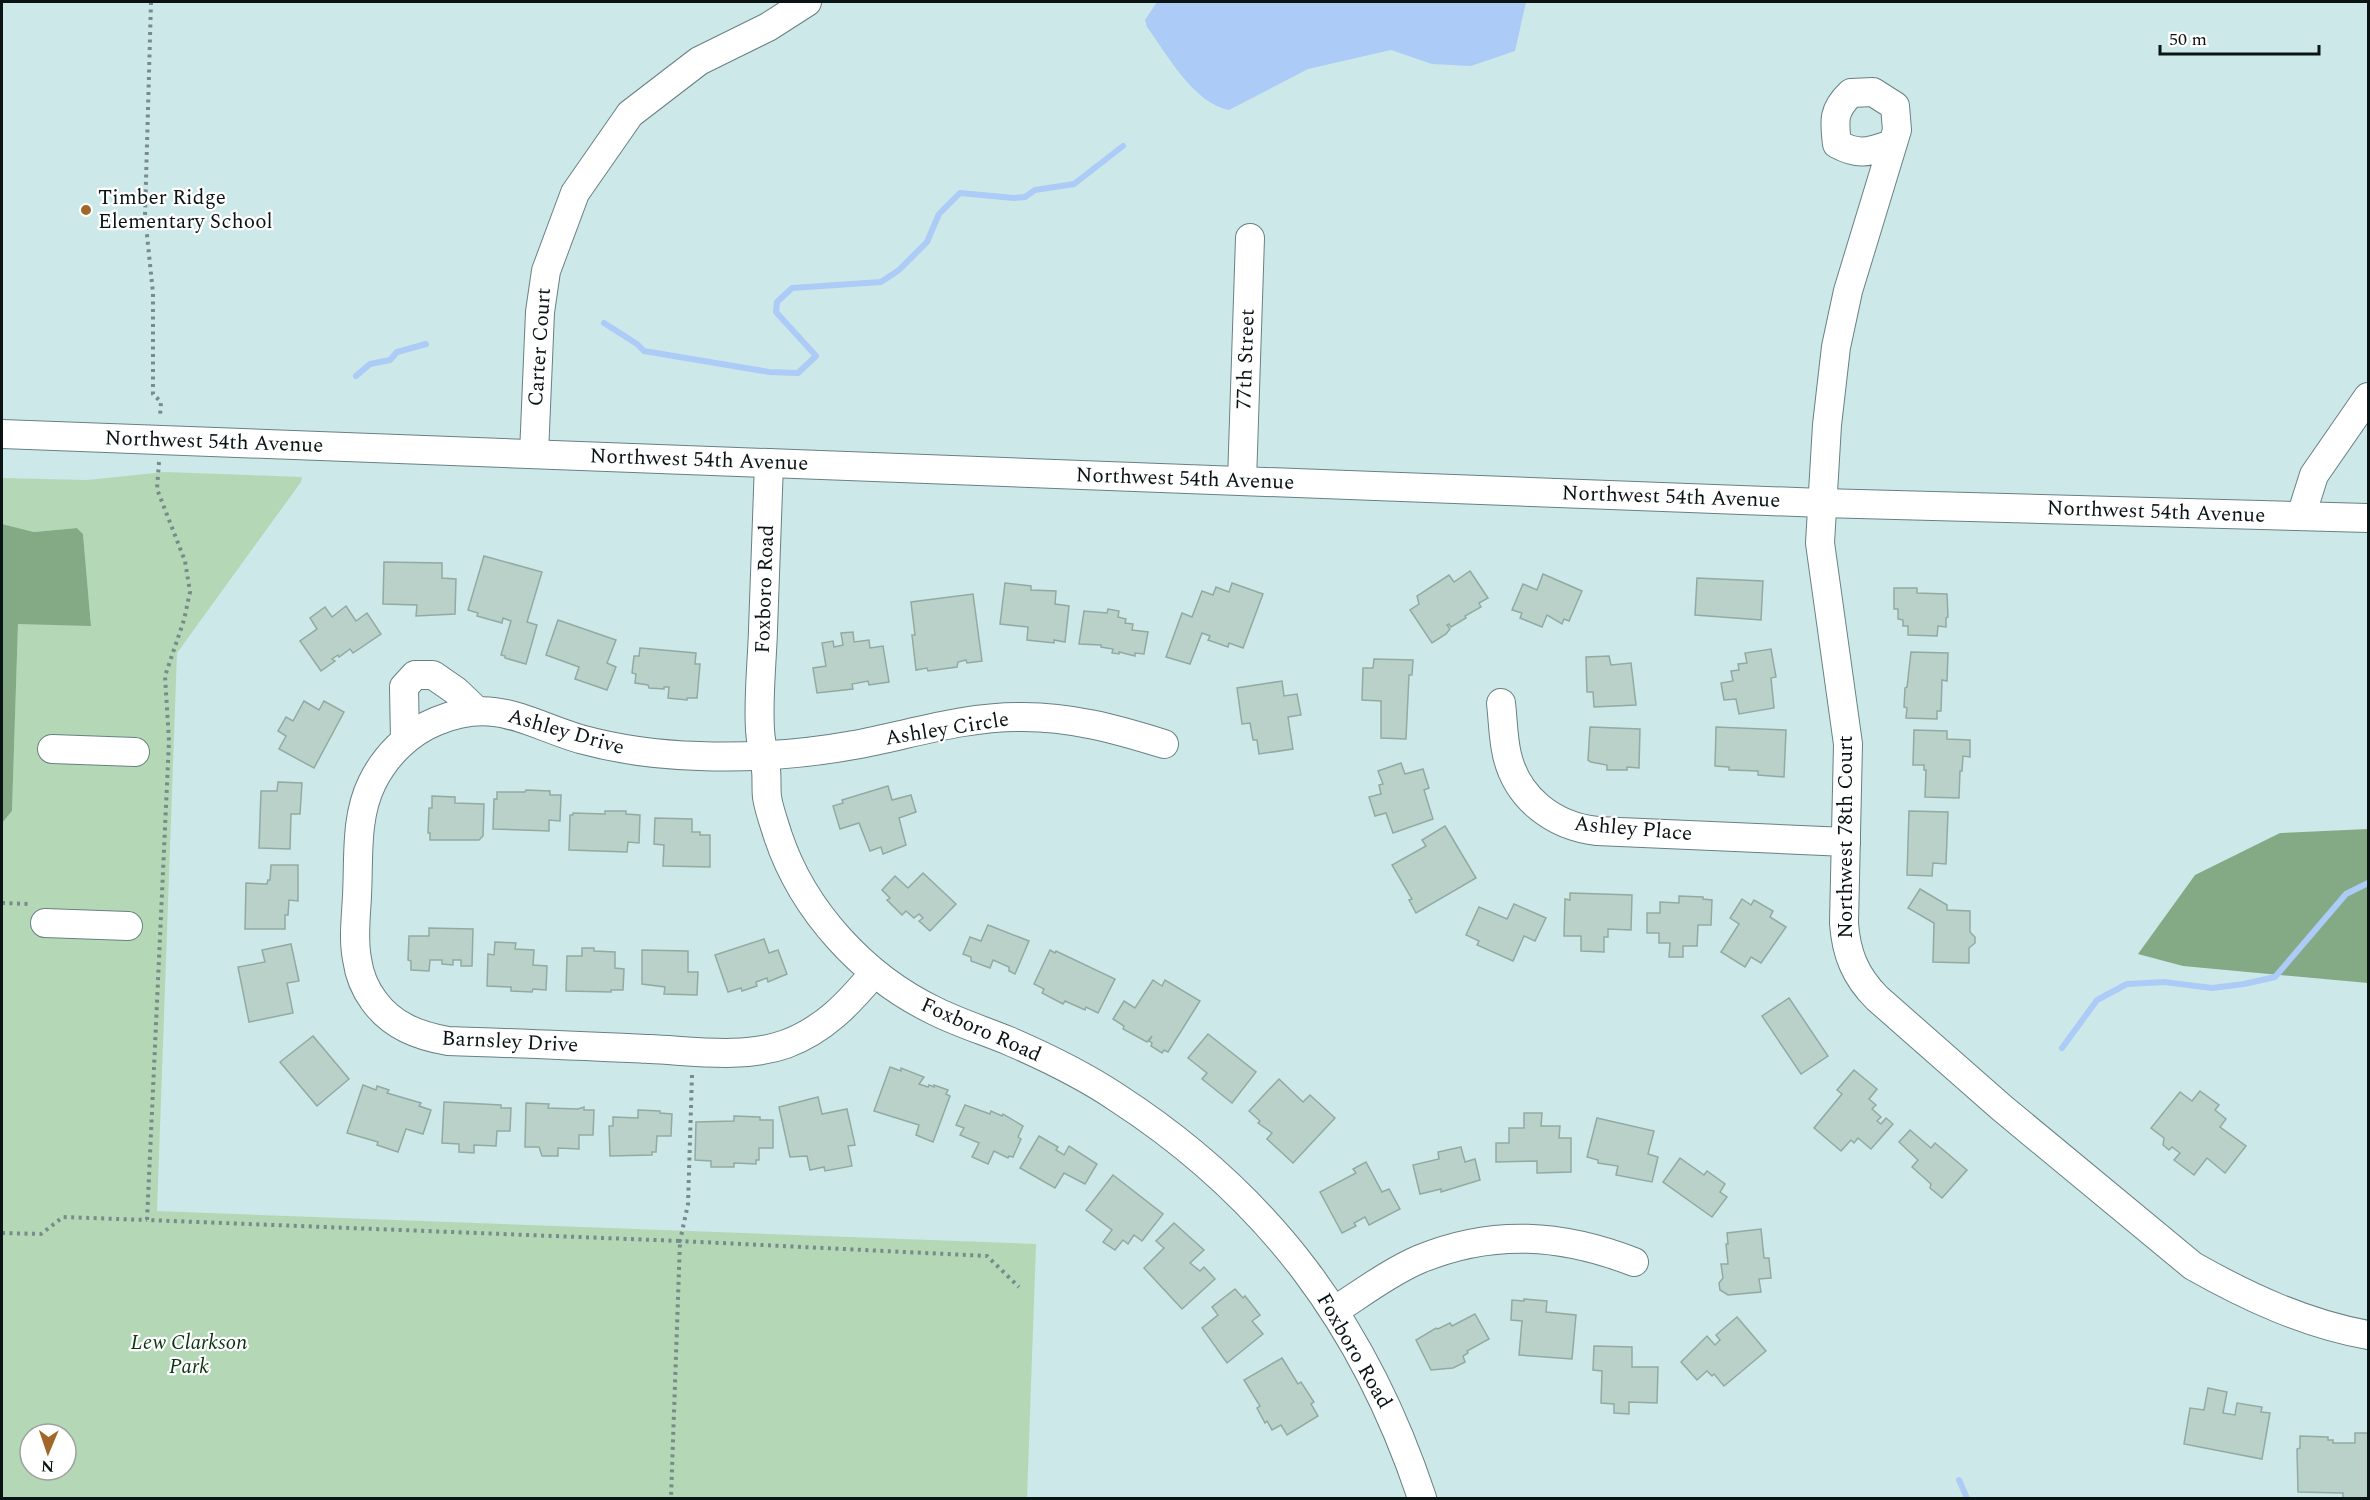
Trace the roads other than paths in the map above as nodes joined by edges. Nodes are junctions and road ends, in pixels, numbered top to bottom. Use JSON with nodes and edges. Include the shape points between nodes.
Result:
{"nodes":[{"id":1,"x":807,"y":2,"type":"edge"},
{"id":2,"x":1892,"y":144,"type":"dead end"},
{"id":3,"x":1250,"y":238,"type":"dead end"},
{"id":4,"x":2368,"y":397,"type":"edge"},
{"id":5,"x":2,"y":434,"type":"edge"},
{"id":6,"x":534,"y":454,"type":"junction"},
{"id":7,"x":769,"y":463,"type":"junction"},
{"id":8,"x":1242,"y":481,"type":"junction"},
{"id":9,"x":1822,"y":502,"type":"junction"},
{"id":10,"x":2301,"y":516,"type":"junction"},
{"id":11,"x":2368,"y":518,"type":"edge"},
{"id":12,"x":1501,"y":703,"type":"dead end"},
{"id":13,"x":477,"y":711,"type":"junction"},
{"id":14,"x":437,"y":720,"type":"joint"},
{"id":15,"x":405,"y":740,"type":"junction"},
{"id":16,"x":1164,"y":744,"type":"dead end"},
{"id":17,"x":52,"y":749,"type":"dead end"},
{"id":18,"x":135,"y":752,"type":"dead end"},
{"id":19,"x":763,"y":754,"type":"junction"},
{"id":20,"x":1846,"y":843,"type":"junction"},
{"id":21,"x":40,"y":914,"type":"road end"},
{"id":22,"x":128,"y":926,"type":"dead end"},
{"id":23,"x":874,"y":973,"type":"junction"},
{"id":24,"x":1634,"y":1262,"type":"dead end"},
{"id":25,"x":1334,"y":1311,"type":"junction"},
{"id":26,"x":2368,"y":1335,"type":"edge"},
{"id":27,"x":1422,"y":1498,"type":"edge"}],
"edges":[{"from":1,"to":6,"type":"street","name":"Carter Court","via":[[768,27],[699,61],[630,114],[575,193],[546,271],[540,312]]},
{"from":2,"to":9,"type":"street","name":"Northwest 78th Court","via":[[1848,291],[1836,348]]},
{"from":3,"to":8,"type":"street","name":"77th Street"},
{"from":4,"to":10,"type":"street","via":[[2314,475]]},
{"from":5,"to":6,"type":"street","name":"Northwest 54th Avenue"},
{"from":6,"to":7,"type":"street","name":"Northwest 54th Avenue"},
{"from":7,"to":8,"type":"street","name":"Northwest 54th Avenue"},
{"from":7,"to":19,"type":"street","name":"Foxboro Road","via":[[760,721]]},
{"from":8,"to":9,"type":"street","name":"Northwest 54th Avenue"},
{"from":9,"to":10,"type":"street","name":"Northwest 54th Avenue"},
{"from":9,"to":20,"type":"street","name":"Northwest 78th Court","via":[[1821,561],[1848,744]]},
{"from":10,"to":11,"type":"street","name":"Northwest 54th Avenue"},
{"from":12,"to":20,"type":"street","name":"Ashley Place","via":[[1506,753],[1513,774],[1526,795],[1562,822],[1596,831]]},
{"from":13,"to":14,"type":"street","name":"Ashley Drive"},
{"from":13,"to":15,"type":"street","name":"Ashley Drive","via":[[434,675],[415,675],[404,687]]},
{"from":13,"to":19,"type":"street","name":"Ashley Drive","via":[[504,712],[622,749],[665,755]]},
{"from":14,"to":15,"type":"street","name":"Barnsley Drive"},
{"from":15,"to":23,"type":"street","name":"Barnsley Drive","via":[[385,761],[363,807],[355,940],[363,982],[374,1001],[388,1017],[407,1029],[448,1041],[757,1051],[810,1033],[833,1017]]},
{"from":16,"to":19,"type":"street","name":"Ashley Circle","via":[[1108,726],[1017,717],[971,720],[850,746]]},
{"from":17,"to":18,"type":"street"},
{"from":19,"to":23,"type":"street","name":"Foxboro Road","via":[[767,796],[779,839],[796,876],[825,921]]},
{"from":20,"to":26,"type":"street","name":"Northwest 78th Court","via":[[1846,944],[1864,986],[2002,1108],[2193,1266],[2287,1312]]},
{"from":21,"to":22,"type":"street"},
{"from":23,"to":25,"type":"street","name":"Foxboro Road","via":[[935,1012],[1059,1064],[1162,1128],[1254,1209],[1298,1260]]},
{"from":24,"to":25,"type":"street","via":[[1564,1241],[1490,1240],[1419,1260]]},
{"from":25,"to":27,"type":"street","name":"Foxboro Road","via":[[1379,1388]]}]}
